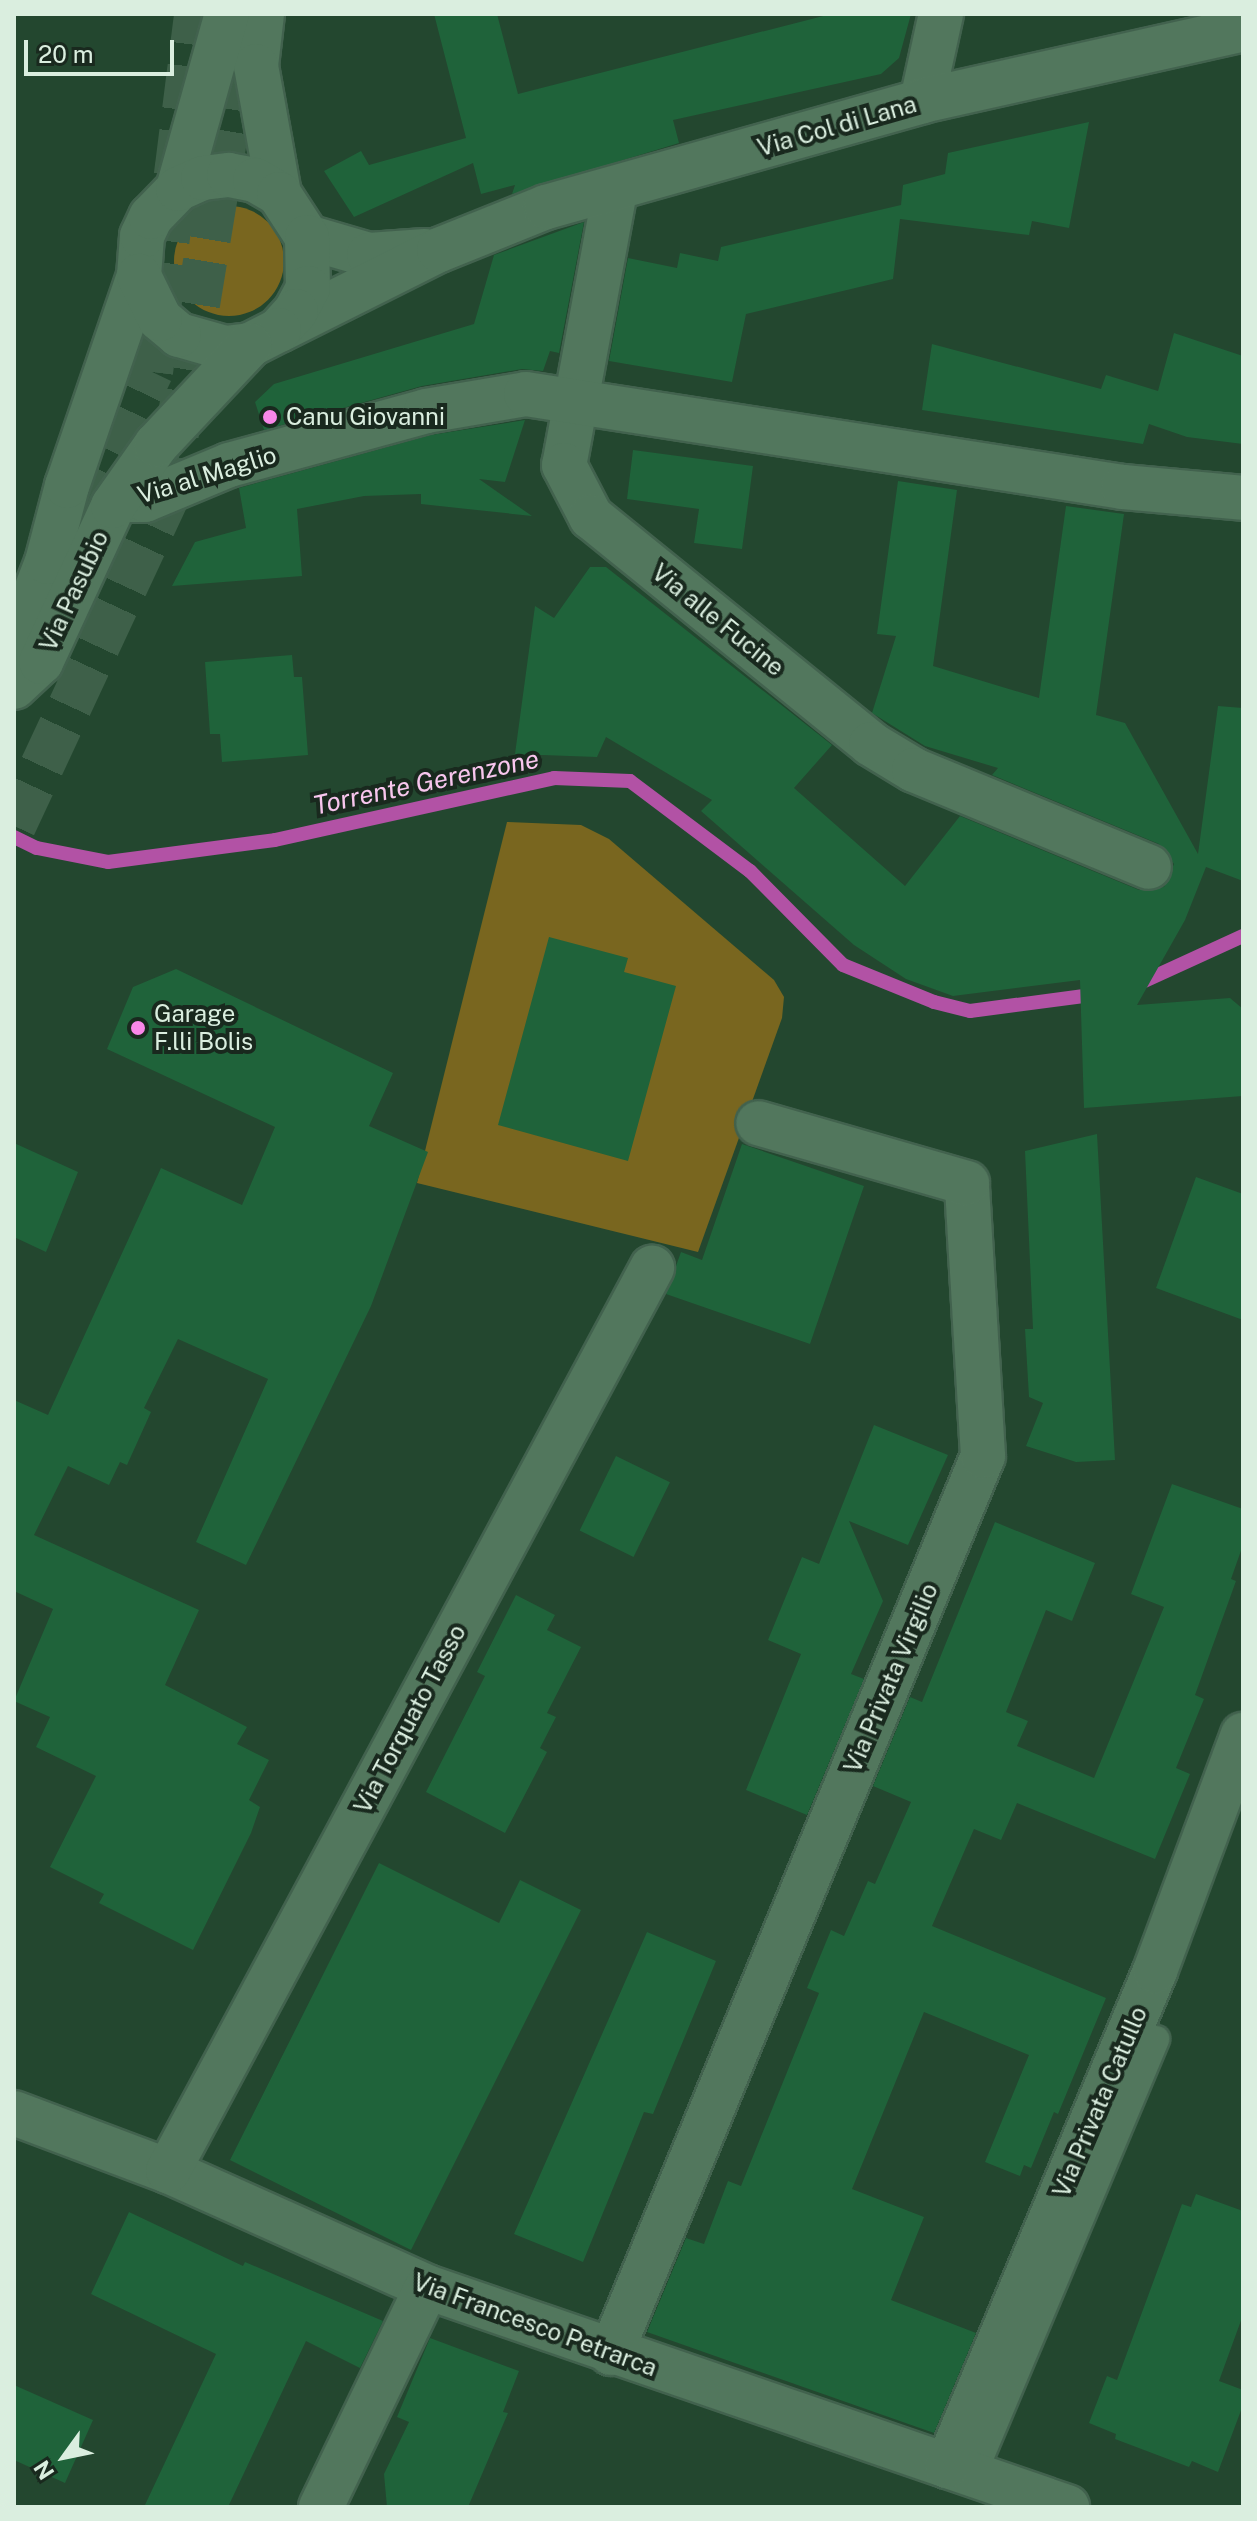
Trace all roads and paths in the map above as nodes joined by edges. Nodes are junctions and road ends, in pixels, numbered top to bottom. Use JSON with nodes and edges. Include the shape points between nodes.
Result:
{"nodes":[{"id":1,"x":227,"y":14,"type":"edge"},
{"id":2,"x":262,"y":14,"type":"edge"},
{"id":3,"x":941,"y":14,"type":"edge"},
{"id":4,"x":1243,"y":29,"type":"edge"},
{"id":5,"x":922,"y":101,"type":"junction"},
{"id":6,"x":178,"y":189,"type":"junction"},
{"id":7,"x":615,"y":191,"type":"junction"},
{"id":8,"x":279,"y":194,"type":"junction"},
{"id":9,"x":307,"y":237,"type":"junction"},
{"id":10,"x":439,"y":250,"type":"junction"},
{"id":11,"x":139,"y":276,"type":"junction"},
{"id":12,"x":264,"y":337,"type":"junction"},
{"id":13,"x":576,"y":403,"type":"junction"},
{"id":14,"x":1243,"y":498,"type":"edge"},
{"id":15,"x":118,"y":500,"type":"junction"},
{"id":16,"x":31,"y":559,"type":"edge"},
{"id":17,"x":14,"y":647,"type":"edge"},
{"id":18,"x":14,"y":687,"type":"edge"},
{"id":19,"x":1149,"y":867,"type":"dead end"},
{"id":20,"x":758,"y":1123,"type":"dead end"},
{"id":21,"x":652,"y":1268,"type":"dead end"},
{"id":22,"x":1243,"y":1735,"type":"edge"},
{"id":23,"x":1156,"y":2039,"type":"dead end"},
{"id":24,"x":14,"y":2113,"type":"edge"},
{"id":25,"x":168,"y":2171,"type":"junction"},
{"id":26,"x":427,"y":2287,"type":"junction"},
{"id":27,"x":611,"y":2353,"type":"junction"},
{"id":28,"x":960,"y":2471,"type":"junction"},
{"id":29,"x":321,"y":2507,"type":"edge"},
{"id":30,"x":1067,"y":2507,"type":"edge"}],
"edges":[{"from":1,"to":6,"type":"street"},
{"from":2,"to":8,"type":"street","via":[[256,66]]},
{"from":3,"to":5,"type":"street"},
{"from":4,"to":5,"type":"street","name":"Via Col di Lana"},
{"from":5,"to":7,"type":"street","name":"Via Col di Lana"},
{"from":6,"to":8,"type":"street","via":[[229,175],[255,180]]},
{"from":6,"to":11,"type":"street","via":[[151,217],[142,236]]},
{"from":7,"to":10,"type":"street","name":"Via Col di Lana","via":[[546,207]]},
{"from":7,"to":13,"type":"street","name":"Via alle Fucine"},
{"from":8,"to":9,"type":"street"},
{"from":9,"to":10,"type":"street","name":"Via Col di Lana","via":[[369,255]]},
{"from":9,"to":12,"type":"street","via":[[308,288]]},
{"from":10,"to":12,"type":"street","name":"Via Col di Lana"},
{"from":11,"to":12,"type":"street","via":[[160,319],[179,335],[225,348]]},
{"from":11,"to":16,"type":"street","name":"Via Pasubio","via":[[67,486]]},
{"from":12,"to":15,"type":"street","name":"Via Pasubio","via":[[156,445]]},
{"from":13,"to":14,"type":"street","name":"Via al Maglio","via":[[1123,487]]},
{"from":13,"to":15,"type":"street","name":"Via al Maglio","via":[[526,394],[476,398],[229,465],[145,500]]},
{"from":13,"to":19,"type":"street","name":"Via alle Fucine","via":[[564,465],[591,517],[871,744],[914,770]]},
{"from":15,"to":18,"type":"street","name":"Via Pasubio","via":[[41,662]]},
{"from":16,"to":17,"type":"street","name":"Via Pasubio"},
{"from":20,"to":27,"type":"street","name":"Via Privata Virgilio","via":[[967,1183],[983,1456]]},
{"from":21,"to":25,"type":"street","name":"Via Torquato Tasso"},
{"from":22,"to":28,"type":"street","name":"Via Privata Catullo"},
{"from":23,"to":28,"type":"lane"},
{"from":24,"to":25,"type":"street","name":"Via Francesco Petrarca"},
{"from":25,"to":26,"type":"street","name":"Via Francesco Petrarca"},
{"from":26,"to":27,"type":"street","name":"Via Francesco Petrarca"},
{"from":26,"to":29,"type":"street"},
{"from":27,"to":28,"type":"street","name":"Via Francesco Petrarca"},
{"from":28,"to":30,"type":"street","name":"Via Francesco Petrarca"}]}
